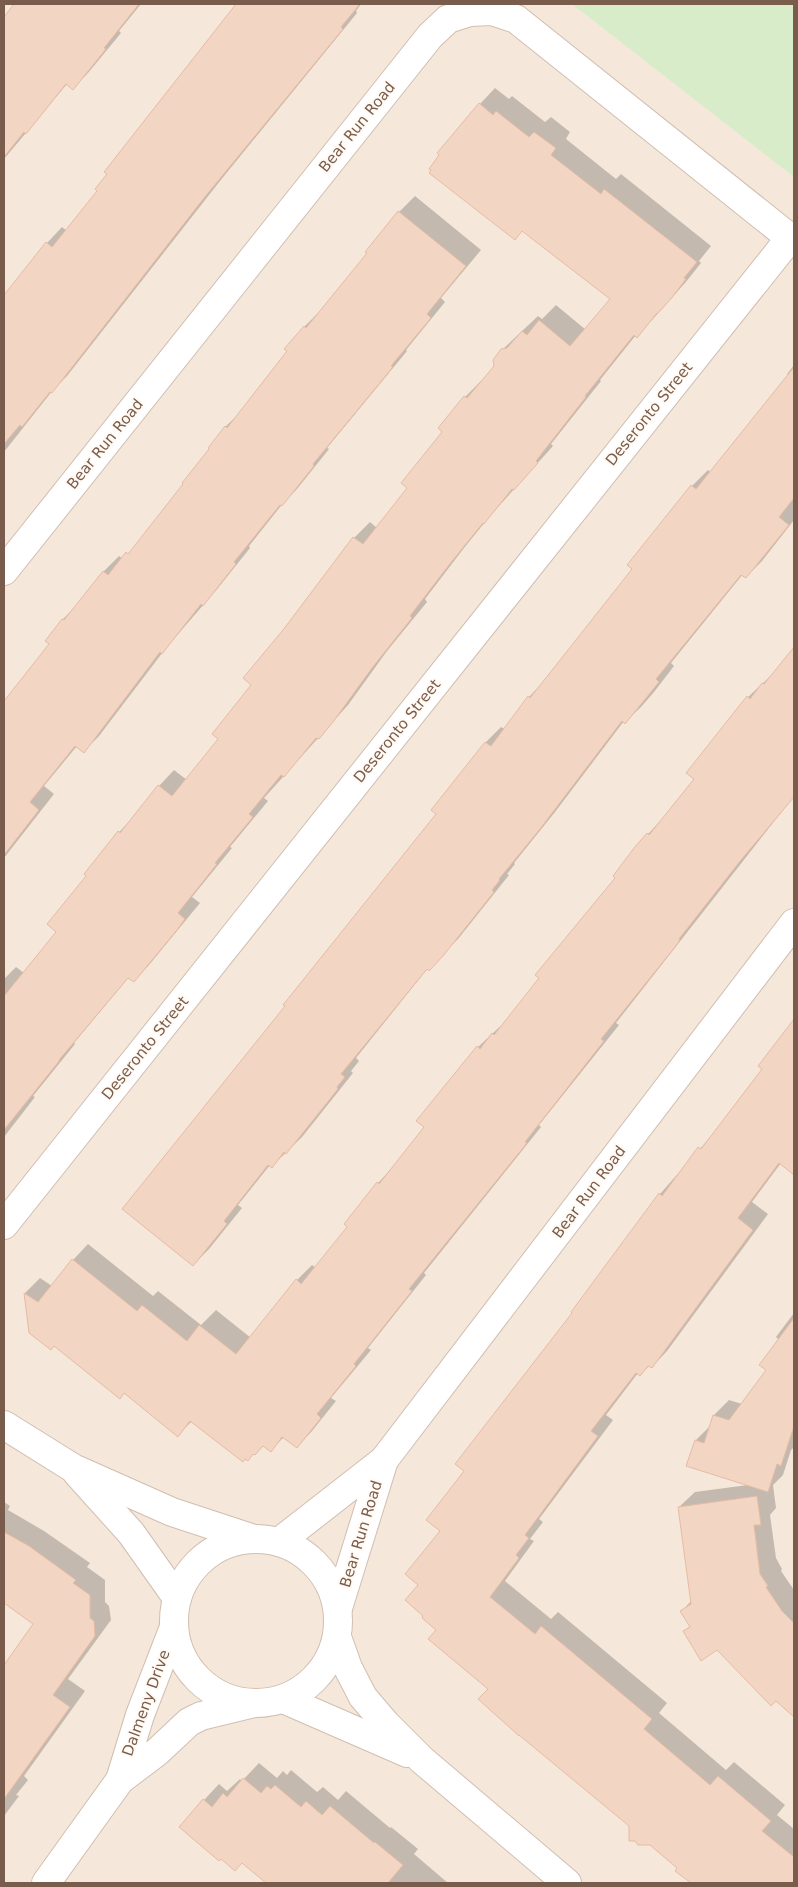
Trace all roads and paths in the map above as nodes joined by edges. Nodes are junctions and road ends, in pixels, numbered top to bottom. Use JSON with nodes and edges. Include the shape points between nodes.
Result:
{"nodes":[{"id":1,"x":792,"y":239,"type":"edge"},
{"id":2,"x":4,"y":571,"type":"edge"},
{"id":3,"x":794,"y":923,"type":"edge"},
{"id":4,"x":4,"y":1225,"type":"edge"},
{"id":5,"x":4,"y":1424,"type":"edge"},
{"id":6,"x":384,"y":1460,"type":"junction"},
{"id":7,"x":73,"y":1468,"type":"junction"},
{"id":8,"x":251,"y":1538,"type":"junction"},
{"id":9,"x":279,"y":1542,"type":"junction"},
{"id":10,"x":177,"y":1598,"type":"junction"},
{"id":11,"x":338,"y":1608,"type":"junction"},
{"id":12,"x":174,"y":1627,"type":"junction"},
{"id":13,"x":337,"y":1636,"type":"junction"},
{"id":14,"x":283,"y":1699,"type":"junction"},
{"id":15,"x":254,"y":1702,"type":"junction"},
{"id":16,"x":422,"y":1760,"type":"junction"},
{"id":17,"x":120,"y":1780,"type":"junction"},
{"id":18,"x":46,"y":1883,"type":"edge"},
{"id":19,"x":567,"y":1883,"type":"edge"}],
"edges":[{"from":1,"to":2,"type":"street","name":"Bear Run Road","via":[[516,19],[492,11],[470,12],[448,19],[430,36]]},
{"from":1,"to":4,"type":"street","name":"Deseronto Street"},
{"from":3,"to":6,"type":"street","name":"Bear Run Road"},
{"from":5,"to":7,"type":"street"},
{"from":6,"to":9,"type":"street","name":"Bear Run Road"},
{"from":6,"to":11,"type":"street","name":"Bear Run Road"},
{"from":7,"to":8,"type":"street","via":[[172,1512]]},
{"from":7,"to":10,"type":"street","via":[[131,1533]]},
{"from":8,"to":9,"type":"street"},
{"from":8,"to":10,"type":"street","via":[[223,1545],[199,1562],[182,1584]]},
{"from":9,"to":11,"type":"street","via":[[305,1554],[329,1581]]},
{"from":10,"to":12,"type":"street"},
{"from":11,"to":13,"type":"street"},
{"from":12,"to":15,"type":"street","via":[[181,1655],[197,1678],[221,1695]]},
{"from":12,"to":17,"type":"street","name":"Dalmeny Drive","via":[[140,1715]]},
{"from":13,"to":14,"type":"street","via":[[327,1663],[308,1684]]},
{"from":13,"to":16,"type":"street","via":[[363,1697]]},
{"from":14,"to":15,"type":"street"},
{"from":14,"to":16,"type":"street"},
{"from":15,"to":17,"type":"street","name":"Dalmeny Drive","via":[[189,1722]]},
{"from":16,"to":19,"type":"street"},
{"from":17,"to":18,"type":"street","name":"Dalmeny Drive"}]}
